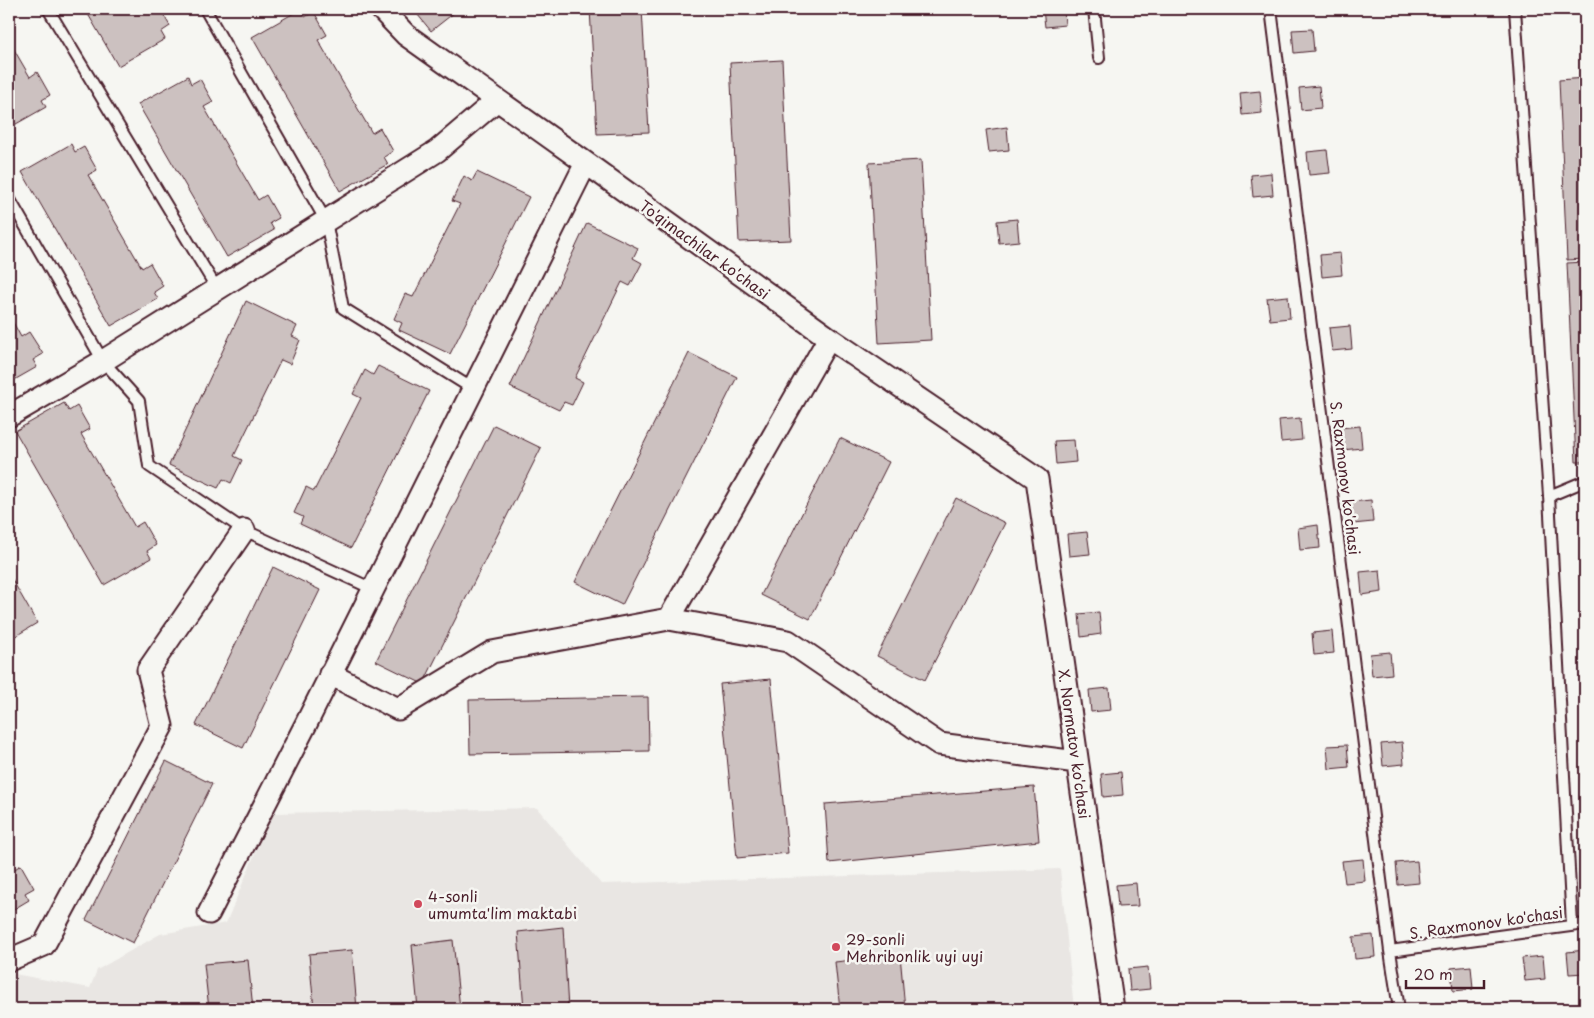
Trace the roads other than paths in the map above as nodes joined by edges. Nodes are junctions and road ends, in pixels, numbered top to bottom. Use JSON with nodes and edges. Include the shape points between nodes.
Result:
{"nodes":[{"id":1,"x":48,"y":9,"type":"edge"},
{"id":2,"x":205,"y":9,"type":"edge"},
{"id":3,"x":381,"y":9,"type":"edge"},
{"id":4,"x":1094,"y":9,"type":"edge"},
{"id":5,"x":1271,"y":9,"type":"edge"},
{"id":6,"x":1515,"y":9,"type":"edge"},
{"id":7,"x":1099,"y":58,"type":"dead end"},
{"id":8,"x":498,"y":100,"type":"junction"},
{"id":9,"x":586,"y":163,"type":"junction"},
{"id":10,"x":9,"y":198,"type":"edge"},
{"id":11,"x":326,"y":221,"type":"junction"},
{"id":12,"x":217,"y":290,"type":"junction"},
{"id":13,"x":829,"y":338,"type":"junction"},
{"id":14,"x":103,"y":361,"type":"junction"},
{"id":15,"x":473,"y":389,"type":"junction"},
{"id":16,"x":9,"y":416,"type":"edge"},
{"id":17,"x":1037,"y":479,"type":"joint"},
{"id":18,"x":1585,"y":481,"type":"edge"},
{"id":19,"x":1549,"y":496,"type":"junction"},
{"id":20,"x":244,"y":530,"type":"junction"},
{"id":21,"x":373,"y":588,"type":"junction"},
{"id":22,"x":670,"y":619,"type":"junction"},
{"id":23,"x":330,"y":674,"type":"junction"},
{"id":24,"x":1077,"y":762,"type":"junction"},
{"id":25,"x":209,"y":913,"type":"dead end"},
{"id":26,"x":1585,"y":924,"type":"edge"},
{"id":27,"x":1572,"y":925,"type":"junction"},
{"id":28,"x":1390,"y":951,"type":"junction"},
{"id":29,"x":9,"y":960,"type":"edge"},
{"id":30,"x":1113,"y":1009,"type":"edge"},
{"id":31,"x":1399,"y":1009,"type":"edge"}],
"edges":[{"from":1,"to":12,"type":"lane"},
{"from":2,"to":11,"type":"lane"},
{"from":3,"to":8,"type":"street","name":"To'qimachilar ko'chasi","via":[[406,35]]},
{"from":4,"to":7,"type":"lane"},
{"from":5,"to":28,"type":"lane","name":"S. Raxmonov ko'chasi"},
{"from":6,"to":19,"type":"lane"},
{"from":8,"to":9,"type":"street","name":"To'qimachilar ko'chasi"},
{"from":8,"to":11,"type":"street","via":[[437,151]]},
{"from":9,"to":13,"type":"street","name":"To'qimachilar ko'chasi"},
{"from":9,"to":15,"type":"street"},
{"from":10,"to":14,"type":"lane"},
{"from":11,"to":12,"type":"street"},
{"from":11,"to":15,"type":"lane","via":[[343,308]]},
{"from":12,"to":14,"type":"street"},
{"from":13,"to":17,"type":"street","name":"To'qimachilar ko'chasi"},
{"from":13,"to":22,"type":"street"},
{"from":14,"to":16,"type":"street"},
{"from":14,"to":20,"type":"lane","via":[[139,402],[149,466]]},
{"from":15,"to":21,"type":"street"},
{"from":17,"to":24,"type":"street","name":"X. Normatov ko'chasi"},
{"from":18,"to":19,"type":"lane"},
{"from":19,"to":27,"type":"lane"},
{"from":20,"to":21,"type":"lane"},
{"from":20,"to":29,"type":"street","via":[[148,670],[162,726],[44,945]]},
{"from":21,"to":23,"type":"street"},
{"from":22,"to":23,"type":"street","via":[[492,652],[398,709]]},
{"from":22,"to":24,"type":"street","via":[[788,641],[939,744]]},
{"from":23,"to":25,"type":"street"},
{"from":24,"to":30,"type":"street","name":"X. Normatov ko'chasi"},
{"from":26,"to":27,"type":"lane","name":"S. Raxmonov ko'chasi"},
{"from":27,"to":28,"type":"lane","name":"S. Raxmonov ko'chasi"},
{"from":28,"to":31,"type":"lane","name":"S. Raxmonov ko'chasi"}]}
